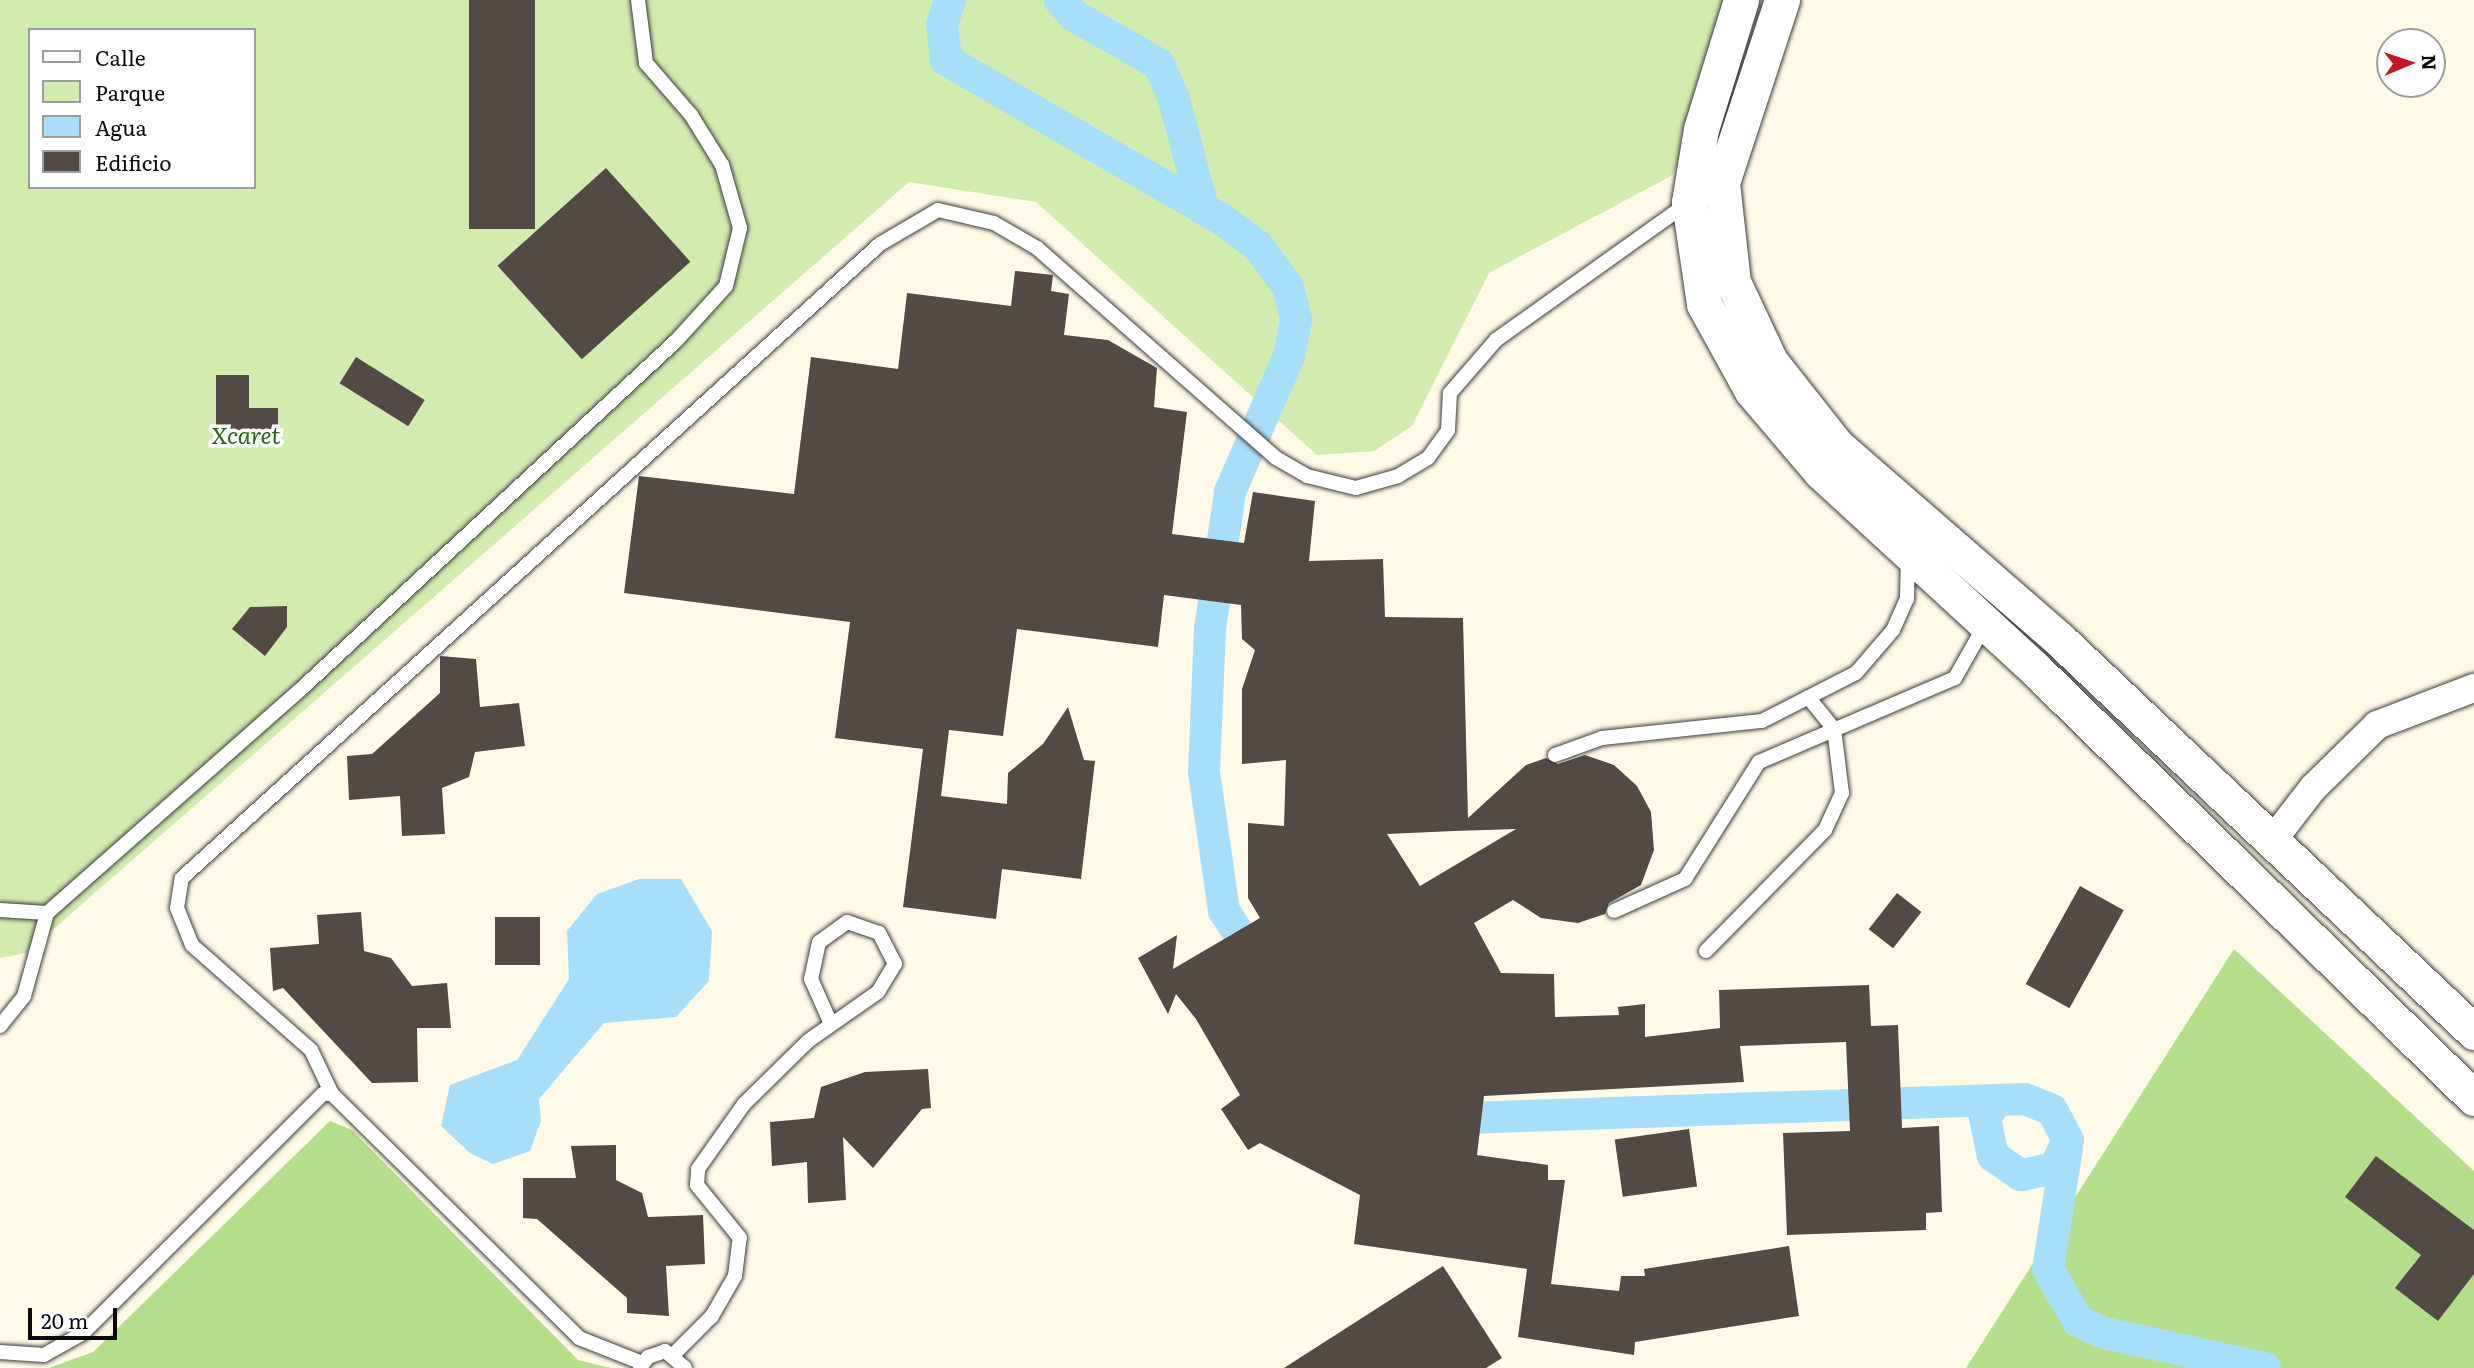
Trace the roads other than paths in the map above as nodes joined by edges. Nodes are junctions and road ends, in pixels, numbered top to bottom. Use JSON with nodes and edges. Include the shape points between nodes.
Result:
{"nodes":[{"id":1,"x":638,"y":0,"type":"edge"},
{"id":2,"x":1741,"y":0,"type":"edge"},
{"id":3,"x":1782,"y":0,"type":"edge"},
{"id":4,"x":1722,"y":183,"type":"junction"},
{"id":5,"x":1689,"y":202,"type":"junction"},
{"id":6,"x":1908,"y":551,"type":"junction"},
{"id":7,"x":1997,"y":610,"type":"junction"},
{"id":8,"x":2474,"y":688,"type":"edge"},
{"id":9,"x":1808,"y":697,"type":"junction"},
{"id":10,"x":1834,"y":729,"type":"junction"},
{"id":11,"x":1555,"y":755,"type":"dead end"},
{"id":12,"x":2272,"y":841,"type":"junction"},
{"id":13,"x":0,"y":910,"type":"edge"},
{"id":14,"x":1614,"y":911,"type":"dead end"},
{"id":15,"x":47,"y":913,"type":"junction"},
{"id":16,"x":1706,"y":951,"type":"dead end"},
{"id":17,"x":831,"y":1024,"type":"junction"},
{"id":18,"x":0,"y":1026,"type":"edge"},
{"id":19,"x":2474,"y":1032,"type":"edge"},
{"id":20,"x":332,"y":1094,"type":"junction"},
{"id":21,"x":2474,"y":1098,"type":"edge"},
{"id":22,"x":0,"y":1352,"type":"edge"},
{"id":23,"x":674,"y":1354,"type":"junction"},
{"id":24,"x":641,"y":1366,"type":"edge"},
{"id":25,"x":685,"y":1368,"type":"edge"}],
"edges":[{"from":1,"to":15,"type":"lane","via":[[646,64],[691,115],[722,165],[740,228],[726,286],[676,341],[300,690]]},
{"from":2,"to":5,"type":"street","via":[[1701,129]]},
{"from":3,"to":4,"type":"street"},
{"from":4,"to":5,"type":"lane"},
{"from":4,"to":7,"type":"street","via":[[1733,282],[1770,361],[1837,446]]},
{"from":5,"to":6,"type":"street","via":[[1704,304],[1752,391],[1821,472]]},
{"from":5,"to":20,"type":"lane","via":[[1496,340],[1450,393],[1448,430],[1428,458],[1398,476],[1356,488],[1307,476],[1276,458],[1037,248],[994,223],[938,210],[880,244],[181,878],[177,908],[192,945],[311,1050]]},
{"from":6,"to":7,"type":"street"},
{"from":6,"to":9,"type":"lane","via":[[1907,598],[1893,630],[1856,673]]},
{"from":7,"to":10,"type":"lane","via":[[1955,678]]},
{"from":7,"to":12,"type":"street"},
{"from":7,"to":21,"type":"street"},
{"from":8,"to":12,"type":"street","via":[[2376,726],[2313,788]]},
{"from":9,"to":10,"type":"lane"},
{"from":9,"to":11,"type":"lane","via":[[1762,721],[1602,738]]},
{"from":10,"to":14,"type":"lane","via":[[1759,762],[1685,879]]},
{"from":10,"to":16,"type":"lane","via":[[1842,793],[1825,830]]},
{"from":12,"to":19,"type":"street"},
{"from":13,"to":15,"type":"lane"},
{"from":15,"to":18,"type":"lane","via":[[24,996]]},
{"from":17,"to":17,"type":"lane","via":[[811,979],[819,942],[847,922],[879,933],[895,964],[878,992]]},
{"from":17,"to":23,"type":"lane","via":[[744,1104],[698,1169],[697,1185],[740,1238],[735,1276],[712,1315]]},
{"from":20,"to":22,"type":"lane","via":[[323,1094],[83,1333],[44,1356]]},
{"from":20,"to":24,"type":"lane","via":[[579,1338]]},
{"from":23,"to":24,"type":"lane","via":[[655,1353]]},
{"from":23,"to":25,"type":"lane"}]}
